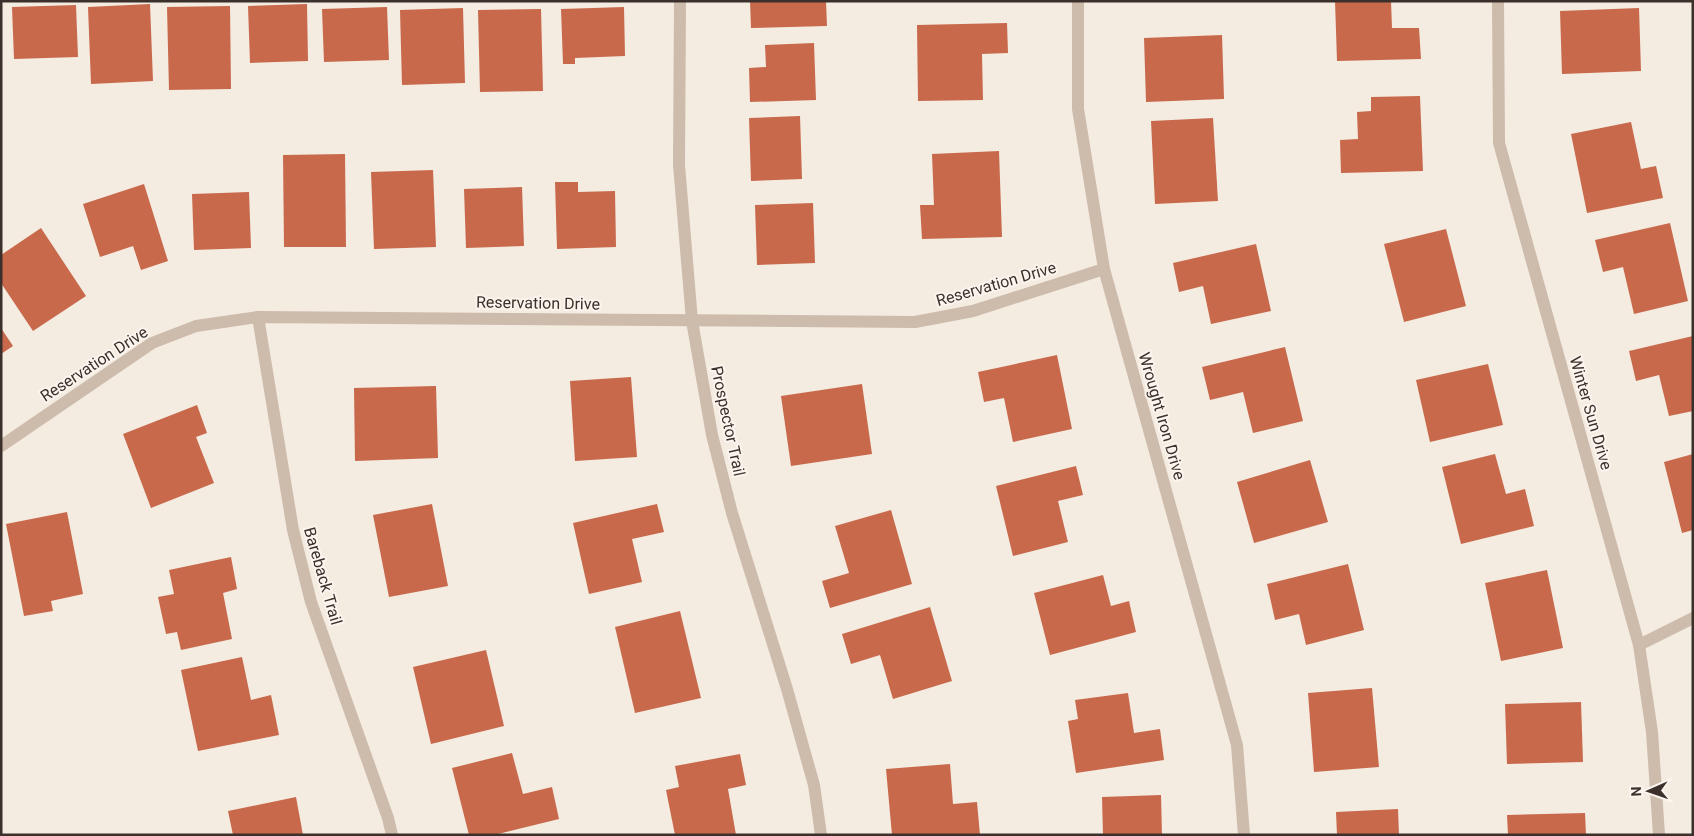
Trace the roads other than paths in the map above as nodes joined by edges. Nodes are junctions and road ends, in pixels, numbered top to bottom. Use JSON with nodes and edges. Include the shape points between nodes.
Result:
{"nodes":[{"id":1,"x":680,"y":1,"type":"edge"},
{"id":2,"x":1078,"y":1,"type":"edge"},
{"id":3,"x":1498,"y":1,"type":"edge"},
{"id":4,"x":1104,"y":269,"type":"junction"},
{"id":5,"x":258,"y":317,"type":"junction"},
{"id":6,"x":692,"y":321,"type":"junction"},
{"id":7,"x":1,"y":446,"type":"edge"},
{"id":8,"x":1693,"y":618,"type":"edge"},
{"id":9,"x":1639,"y":645,"type":"junction"},
{"id":10,"x":392,"y":835,"type":"edge"},
{"id":11,"x":821,"y":835,"type":"edge"},
{"id":12,"x":1244,"y":835,"type":"edge"},
{"id":13,"x":1659,"y":835,"type":"edge"}],
"edges":[{"from":1,"to":6,"type":"street","name":"Prospector Trail","via":[[679,165]]},
{"from":2,"to":4,"type":"street","name":"Wrought Iron Drive","via":[[1078,109]]},
{"from":3,"to":9,"type":"street","name":"Winter Sun Drive","via":[[1499,143]]},
{"from":4,"to":6,"type":"street","name":"Reservation Drive","via":[[973,311],[916,322]]},
{"from":4,"to":12,"type":"street","name":"Wrought Iron Drive","via":[[1237,745]]},
{"from":5,"to":6,"type":"street","name":"Reservation Drive"},
{"from":5,"to":7,"type":"street","name":"Reservation Drive","via":[[196,326],[152,342]]},
{"from":5,"to":10,"type":"street","name":"Bareback Trail","via":[[293,530],[311,602]]},
{"from":6,"to":11,"type":"street","name":"Prospector Trail","via":[[712,435],[732,513],[788,689],[814,785]]},
{"from":8,"to":9,"type":"street"},
{"from":9,"to":13,"type":"street","name":"Winter Sun Drive","via":[[1652,732]]}]}
